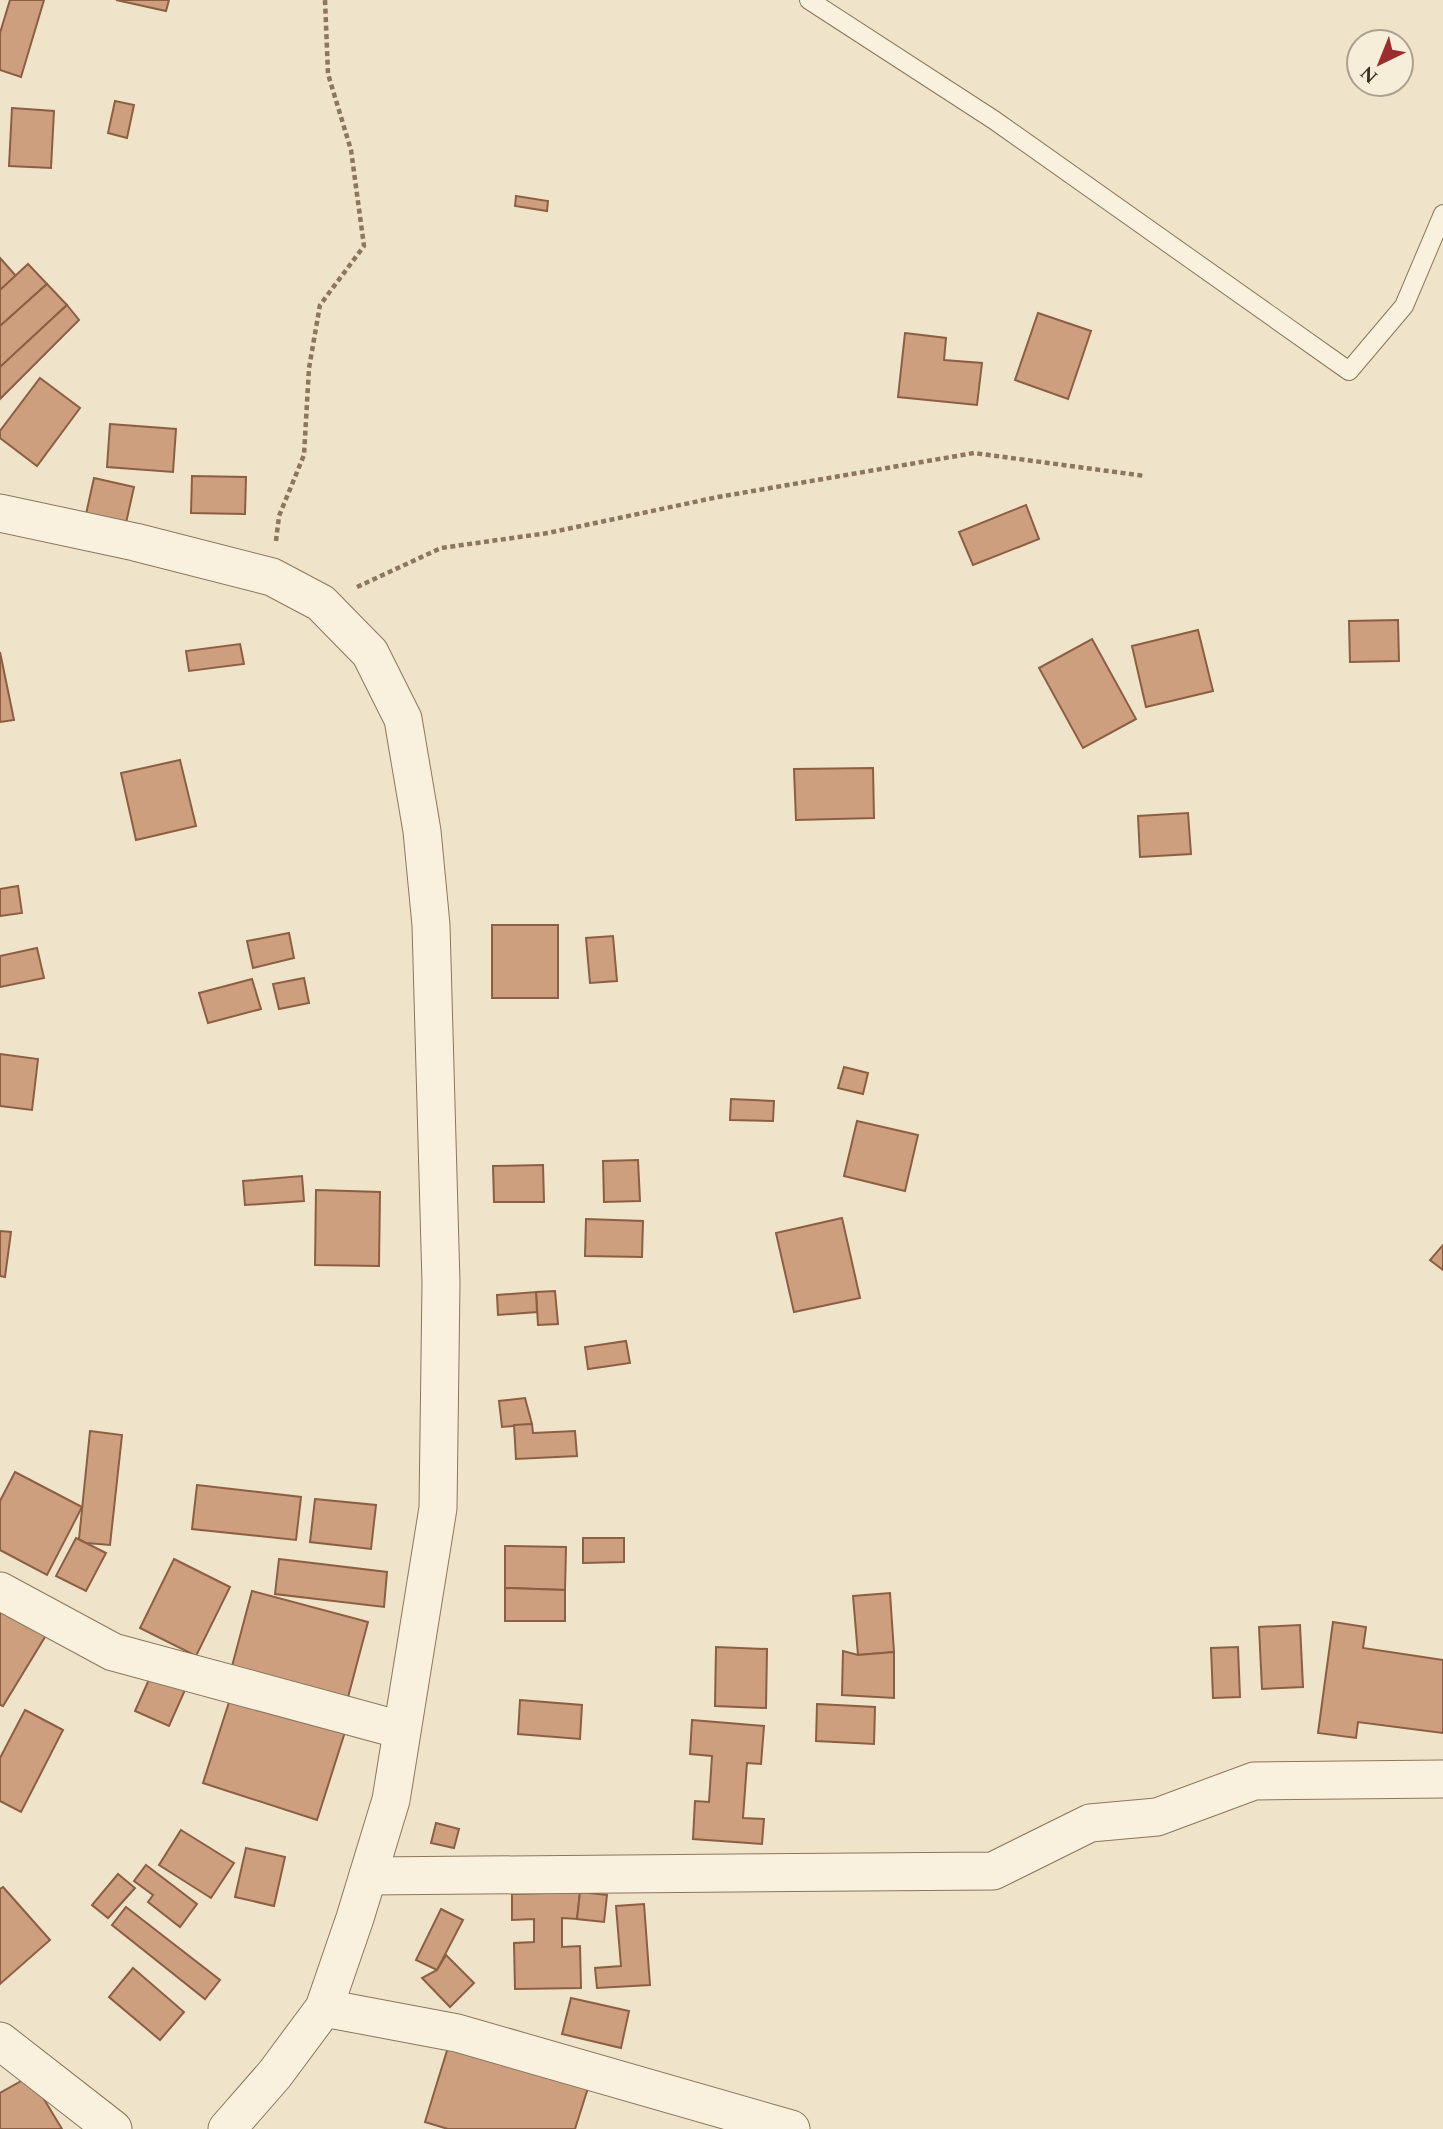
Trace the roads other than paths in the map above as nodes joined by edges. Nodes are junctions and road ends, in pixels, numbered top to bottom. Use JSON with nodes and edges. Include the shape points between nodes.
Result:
{"nodes":[{"id":1,"x":809,"y":0,"type":"edge"},
{"id":2,"x":1443,"y":214,"type":"edge"},
{"id":3,"x":0,"y":513,"type":"edge"},
{"id":4,"x":0,"y":1591,"type":"edge"},
{"id":5,"x":401,"y":1730,"type":"junction"},
{"id":6,"x":1443,"y":1779,"type":"edge"},
{"id":7,"x":368,"y":1876,"type":"junction"},
{"id":8,"x":324,"y":2008,"type":"junction"},
{"id":9,"x":0,"y":2041,"type":"edge"},
{"id":10,"x":113,"y":2129,"type":"edge"},
{"id":11,"x":227,"y":2129,"type":"edge"},
{"id":12,"x":791,"y":2129,"type":"edge"}],
"edges":[{"from":1,"to":2,"type":"lane","via":[[993,120],[1349,371],[1404,306]]},
{"from":3,"to":5,"type":"street","via":[[272,577],[321,603],[370,653],[403,719],[422,831],[431,925],[441,1283],[438,1508]]},
{"from":4,"to":5,"type":"street","via":[[113,1652]]},
{"from":5,"to":7,"type":"street","via":[[391,1800]]},
{"from":6,"to":7,"type":"street","via":[[1254,1780],[1157,1817],[1090,1823],[993,1871]]},
{"from":7,"to":8,"type":"street"},
{"from":8,"to":11,"type":"street"},
{"from":8,"to":12,"type":"street","via":[[457,2033]]},
{"from":9,"to":10,"type":"street"}]}
